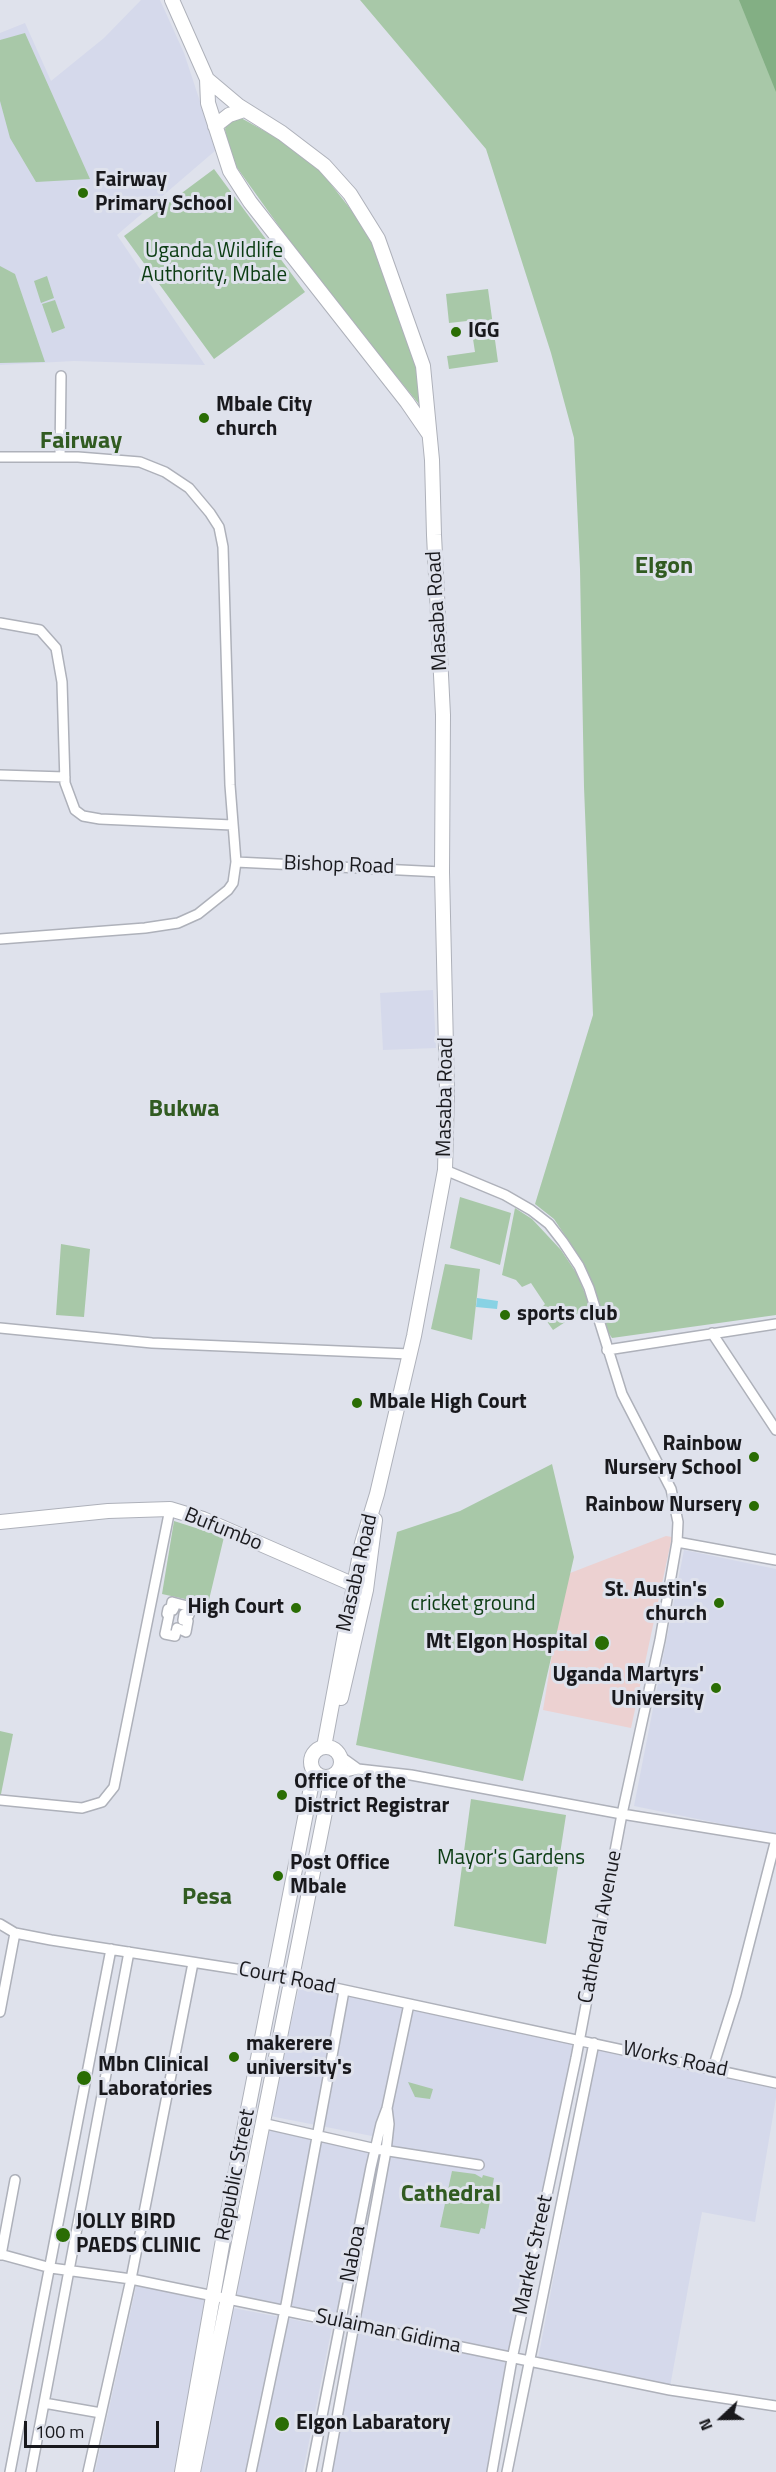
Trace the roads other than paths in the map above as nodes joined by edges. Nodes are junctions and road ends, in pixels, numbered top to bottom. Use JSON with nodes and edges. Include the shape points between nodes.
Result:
{"nodes":[{"id":1,"x":172,"y":0,"type":"edge"},
{"id":2,"x":207,"y":79,"type":"junction"},
{"id":3,"x":244,"y":110,"type":"junction"},
{"id":4,"x":215,"y":126,"type":"junction"},
{"id":5,"x":62,"y":376,"type":"dead end"},
{"id":6,"x":429,"y":434,"type":"junction"},
{"id":7,"x":0,"y":457,"type":"edge"},
{"id":8,"x":60,"y":457,"type":"junction"},
{"id":9,"x":0,"y":623,"type":"edge"},
{"id":10,"x":0,"y":775,"type":"edge"},
{"id":11,"x":65,"y":777,"type":"junction"},
{"id":12,"x":232,"y":825,"type":"junction"},
{"id":13,"x":236,"y":862,"type":"junction"},
{"id":14,"x":442,"y":872,"type":"junction"},
{"id":15,"x":0,"y":939,"type":"edge"},
{"id":16,"x":445,"y":1170,"type":"junction"},
{"id":17,"x":776,"y":1324,"type":"edge"},
{"id":18,"x":0,"y":1328,"type":"edge"},
{"id":19,"x":711,"y":1333,"type":"junction"},
{"id":20,"x":607,"y":1350,"type":"junction"},
{"id":21,"x":409,"y":1354,"type":"junction"},
{"id":22,"x":776,"y":1430,"type":"edge"},
{"id":23,"x":170,"y":1509,"type":"junction"},
{"id":24,"x":0,"y":1522,"type":"edge"},
{"id":25,"x":677,"y":1542,"type":"junction"},
{"id":26,"x":776,"y":1560,"type":"edge"},
{"id":27,"x":360,"y":1588,"type":"junction"},
{"id":28,"x":191,"y":1607,"type":"joint"},
{"id":29,"x":332,"y":1751,"type":"junction"},
{"id":30,"x":358,"y":1769,"type":"junction"},
{"id":31,"x":314,"y":1772,"type":"junction"},
{"id":32,"x":334,"y":1775,"type":"junction"},
{"id":33,"x":0,"y":1800,"type":"edge"},
{"id":34,"x":622,"y":1814,"type":"junction"},
{"id":35,"x":776,"y":1839,"type":"edge"},
{"id":36,"x":0,"y":1924,"type":"edge"},
{"id":37,"x":15,"y":1933,"type":"junction"},
{"id":38,"x":111,"y":1949,"type":"junction"},
{"id":39,"x":129,"y":1953,"type":"junction"},
{"id":40,"x":193,"y":1963,"type":"junction"},
{"id":41,"x":275,"y":1975,"type":"junction"},
{"id":42,"x":293,"y":1980,"type":"junction"},
{"id":43,"x":344,"y":1991,"type":"junction"},
{"id":44,"x":409,"y":2004,"type":"junction"},
{"id":45,"x":0,"y":2012,"type":"edge"},
{"id":46,"x":576,"y":2039,"type":"junction"},
{"id":47,"x":594,"y":2043,"type":"junction"},
{"id":48,"x":713,"y":2068,"type":"junction"},
{"id":49,"x":776,"y":2083,"type":"edge"},
{"id":50,"x":262,"y":2122,"type":"junction"},
{"id":51,"x":318,"y":2134,"type":"junction"},
{"id":52,"x":557,"y":2146,"type":"junction"},
{"id":53,"x":573,"y":2149,"type":"junction"},
{"id":54,"x":381,"y":2150,"type":"junction"},
{"id":55,"x":479,"y":2165,"type":"dead end"},
{"id":56,"x":15,"y":2180,"type":"dead end"},
{"id":57,"x":0,"y":2255,"type":"edge"},
{"id":58,"x":51,"y":2268,"type":"junction"},
{"id":59,"x":71,"y":2271,"type":"junction"},
{"id":60,"x":131,"y":2279,"type":"junction"},
{"id":61,"x":221,"y":2298,"type":"junction"},
{"id":62,"x":285,"y":2311,"type":"junction"},
{"id":63,"x":340,"y":2322,"type":"junction"},
{"id":64,"x":356,"y":2325,"type":"junction"},
{"id":65,"x":512,"y":2359,"type":"junction"},
{"id":66,"x":529,"y":2362,"type":"junction"},
{"id":67,"x":44,"y":2403,"type":"junction"},
{"id":68,"x":776,"y":2406,"type":"edge"},
{"id":69,"x":101,"y":2413,"type":"junction"},
{"id":70,"x":10,"y":2472,"type":"edge"},
{"id":71,"x":31,"y":2472,"type":"edge"},
{"id":72,"x":88,"y":2472,"type":"edge"},
{"id":73,"x":182,"y":2472,"type":"edge"},
{"id":74,"x":193,"y":2472,"type":"edge"},
{"id":75,"x":251,"y":2472,"type":"edge"},
{"id":76,"x":311,"y":2472,"type":"edge"},
{"id":77,"x":327,"y":2472,"type":"edge"},
{"id":78,"x":492,"y":2472,"type":"edge"},
{"id":79,"x":507,"y":2472,"type":"edge"}],
"edges":[{"from":1,"to":2,"type":"street"},
{"from":2,"to":3,"type":"street","name":"Masaba Road"},
{"from":2,"to":4,"type":"street","via":[[208,103]]},
{"from":3,"to":4,"type":"street"},
{"from":3,"to":6,"type":"street","name":"Masaba Road","via":[[324,165],[350,194],[378,239],[423,366]]},
{"from":4,"to":6,"type":"street","via":[[230,171],[250,202]]},
{"from":5,"to":8,"type":"street"},
{"from":6,"to":14,"type":"street","name":"Masaba Road","via":[[443,715]]},
{"from":7,"to":8,"type":"street"},
{"from":8,"to":12,"type":"street","via":[[140,462],[165,472],[189,489],[219,527],[223,547]]},
{"from":9,"to":11,"type":"street","via":[[40,630],[56,648],[62,682]]},
{"from":10,"to":11,"type":"street"},
{"from":11,"to":12,"type":"street","via":[[69,798],[83,816]]},
{"from":12,"to":13,"type":"street"},
{"from":13,"to":14,"type":"street","name":"Bishop Road"},
{"from":13,"to":15,"type":"street","via":[[228,890],[189,919],[145,928]]},
{"from":14,"to":16,"type":"street","name":"Masaba Road","via":[[447,1050]]},
{"from":16,"to":20,"type":"street","name":"Cathedral Avenue","via":[[505,1195],[549,1224],[579,1266]]},
{"from":16,"to":21,"type":"street","name":"Masaba Road"},
{"from":17,"to":19,"type":"street"},
{"from":18,"to":21,"type":"street","via":[[152,1343]]},
{"from":19,"to":20,"type":"street"},
{"from":19,"to":22,"type":"street"},
{"from":20,"to":25,"type":"street","name":"Cathedral Avenue","via":[[622,1394],[671,1489],[678,1522]]},
{"from":21,"to":27,"type":"street","name":"Masaba Road","via":[[377,1494],[373,1544]]},
{"from":23,"to":24,"type":"street","name":"Bufumbo"},
{"from":23,"to":27,"type":"street","name":"Bufumbo","via":[[203,1519]]},
{"from":23,"to":33,"type":"street","via":[[114,1787],[102,1803],[82,1808]]},
{"from":25,"to":26,"type":"street"},
{"from":25,"to":34,"type":"street","name":"Cathedral Avenue"},
{"from":27,"to":29,"type":"street","name":"Masaba Road"},
{"from":28,"to":28,"type":"street","via":[[189,1615],[184,1614],[183,1620],[188,1621],[186,1632],[177,1628],[175,1636],[165,1634],[168,1609],[174,1608],[172,1602]]},
{"from":29,"to":30,"type":"street"},
{"from":29,"to":31,"type":"street","via":[[316,1750],[311,1757]]},
{"from":29,"to":32,"type":"street","via":[[342,1762]]},
{"from":30,"to":32,"type":"street"},
{"from":30,"to":34,"type":"street","via":[[467,1784]]},
{"from":31,"to":32,"type":"street","via":[[319,1776]]},
{"from":31,"to":41,"type":"street","name":"Republic Street"},
{"from":32,"to":42,"type":"street","name":"Republic Street"},
{"from":34,"to":35,"type":"street"},
{"from":34,"to":46,"type":"street","name":"Cathedral Avenue"},
{"from":35,"to":48,"type":"street"},
{"from":36,"to":37,"type":"street","name":"Court Road"},
{"from":37,"to":38,"type":"street","name":"Court Road"},
{"from":37,"to":45,"type":"street"},
{"from":38,"to":39,"type":"street","name":"Court Road"},
{"from":38,"to":58,"type":"street"},
{"from":39,"to":40,"type":"street","name":"Court Road"},
{"from":39,"to":59,"type":"street"},
{"from":40,"to":41,"type":"street","name":"Court Road"},
{"from":40,"to":60,"type":"street"},
{"from":41,"to":42,"type":"street","name":"Court Road"},
{"from":41,"to":61,"type":"street","name":"Republic Street"},
{"from":42,"to":43,"type":"street","name":"Court Road"},
{"from":42,"to":50,"type":"street","name":"Republic Street"},
{"from":43,"to":44,"type":"street","name":"Court Road"},
{"from":43,"to":51,"type":"street"},
{"from":44,"to":46,"type":"street","name":"Court Road"},
{"from":44,"to":54,"type":"street","name":"Naboa"},
{"from":46,"to":47,"type":"street","name":"Works Road"},
{"from":46,"to":52,"type":"street","name":"Market Street"},
{"from":47,"to":48,"type":"street","name":"Works Road"},
{"from":47,"to":53,"type":"street","name":"Market Street"},
{"from":48,"to":49,"type":"street","name":"Works Road"},
{"from":50,"to":51,"type":"street"},
{"from":50,"to":61,"type":"street","name":"Republic Street"},
{"from":51,"to":54,"type":"street"},
{"from":51,"to":62,"type":"street"},
{"from":52,"to":53,"type":"street"},
{"from":52,"to":65,"type":"street","name":"Market Street"},
{"from":53,"to":66,"type":"street","name":"Market Street"},
{"from":54,"to":55,"type":"street"},
{"from":54,"to":63,"type":"street","name":"Naboa"},
{"from":54,"to":64,"type":"street","name":"Naboa"},
{"from":56,"to":57,"type":"street"},
{"from":57,"to":58,"type":"street","name":"Sulaiman Gidima"},
{"from":58,"to":59,"type":"street","name":"Sulaiman Gidima"},
{"from":58,"to":70,"type":"street"},
{"from":59,"to":60,"type":"street","name":"Sulaiman Gidima"},
{"from":59,"to":67,"type":"street"},
{"from":60,"to":61,"type":"street","name":"Sulaiman Gidima"},
{"from":60,"to":69,"type":"street"},
{"from":61,"to":62,"type":"street","name":"Sulaiman Gidima"},
{"from":61,"to":73,"type":"street","name":"Republic Street"},
{"from":61,"to":74,"type":"street","name":"Republic Street"},
{"from":62,"to":63,"type":"street","name":"Sulaiman Gidima"},
{"from":62,"to":75,"type":"street"},
{"from":63,"to":64,"type":"street","name":"Sulaiman Gidima"},
{"from":63,"to":76,"type":"street","name":"Naboa"},
{"from":64,"to":65,"type":"street","name":"Sulaiman Gidima"},
{"from":64,"to":77,"type":"street","name":"Naboa"},
{"from":65,"to":66,"type":"street","name":"Sulaiman Gidima"},
{"from":65,"to":78,"type":"street","name":"Market Street"},
{"from":66,"to":68,"type":"street","name":"Sulaiman Gidima"},
{"from":66,"to":79,"type":"street","name":"Market Street"},
{"from":67,"to":69,"type":"street"},
{"from":67,"to":71,"type":"street"},
{"from":69,"to":72,"type":"street"}]}
